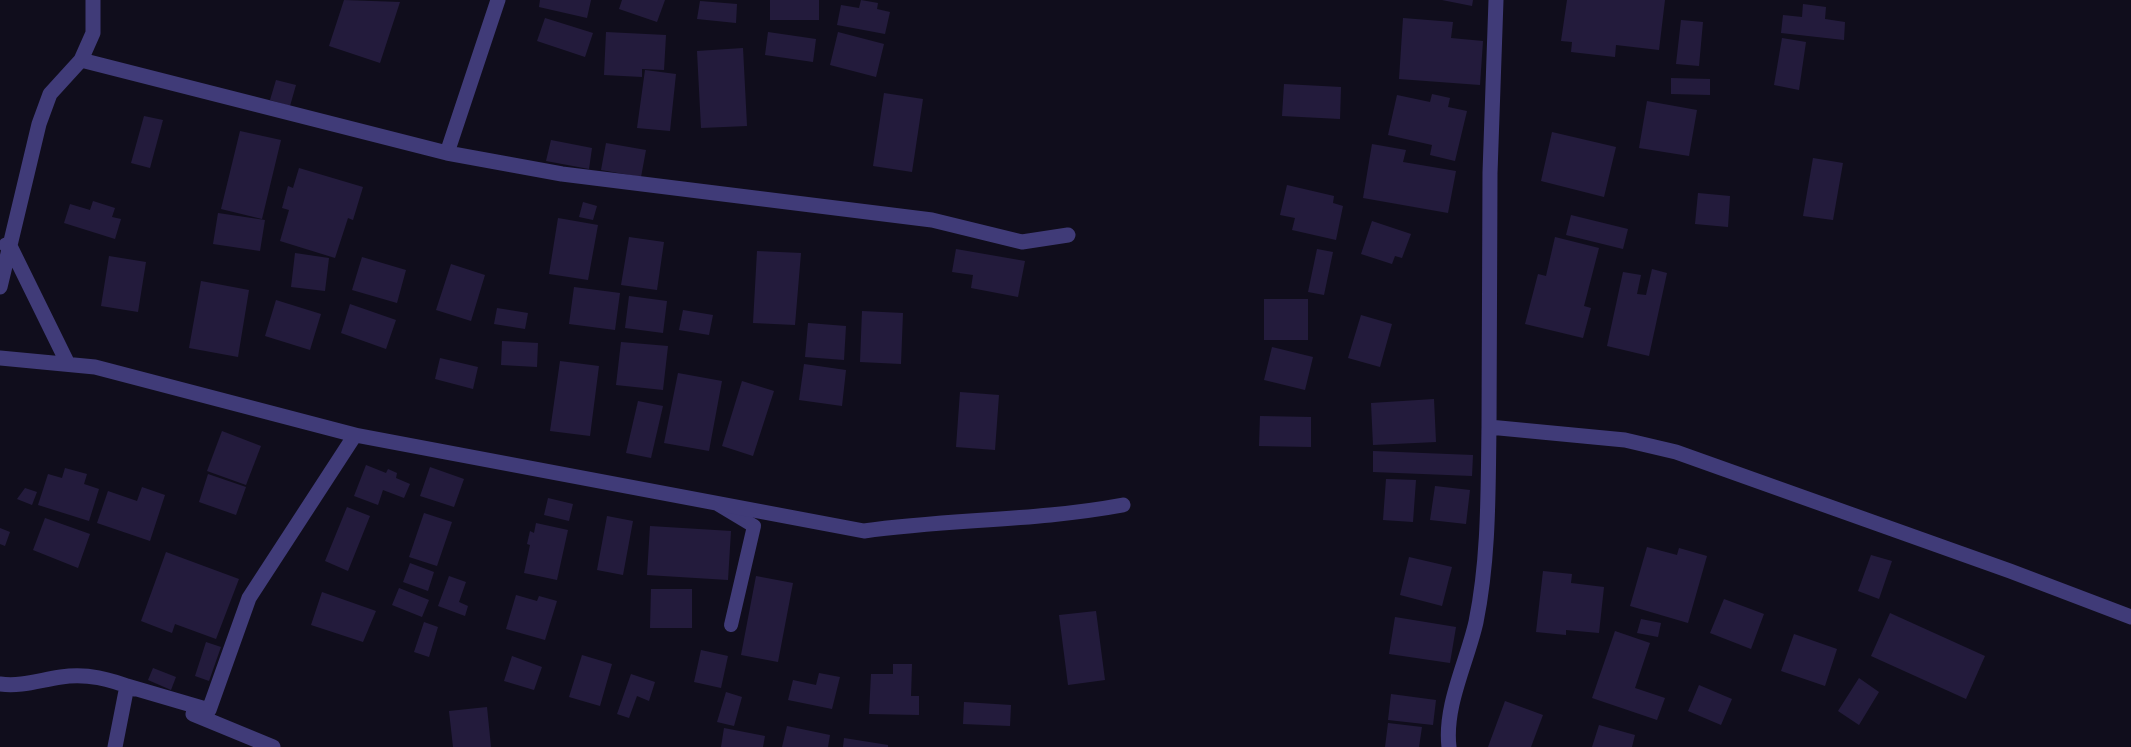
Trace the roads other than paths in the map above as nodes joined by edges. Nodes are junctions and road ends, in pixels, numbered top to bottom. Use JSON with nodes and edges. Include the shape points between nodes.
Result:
{"nodes":[{"id":1,"x":93,"y":0,"type":"edge"},
{"id":2,"x":498,"y":0,"type":"edge"},
{"id":3,"x":1496,"y":0,"type":"edge"},
{"id":4,"x":81,"y":60,"type":"junction"},
{"id":5,"x":447,"y":153,"type":"junction"},
{"id":6,"x":1068,"y":235,"type":"dead end"},
{"id":7,"x":5,"y":245,"type":"edge"},
{"id":8,"x":0,"y":287,"type":"edge"},
{"id":9,"x":0,"y":358,"type":"edge"},
{"id":10,"x":67,"y":362,"type":"junction"},
{"id":11,"x":1489,"y":427,"type":"junction"},
{"id":12,"x":355,"y":435,"type":"junction"},
{"id":13,"x":716,"y":504,"type":"junction"},
{"id":14,"x":1123,"y":505,"type":"dead end"},
{"id":15,"x":2131,"y":617,"type":"edge"},
{"id":16,"x":730,"y":625,"type":"dead end"},
{"id":17,"x":0,"y":684,"type":"edge"},
{"id":18,"x":127,"y":686,"type":"junction"},
{"id":19,"x":115,"y":747,"type":"edge"},
{"id":20,"x":273,"y":747,"type":"edge"},
{"id":21,"x":1449,"y":747,"type":"edge"}],
"edges":[{"from":1,"to":4,"type":"street","via":[[93,33]]},
{"from":2,"to":5,"type":"street"},
{"from":3,"to":11,"type":"street","via":[[1490,173]]},
{"from":4,"to":5,"type":"street"},
{"from":4,"to":7,"type":"street","via":[[50,94]]},
{"from":5,"to":6,"type":"street","via":[[562,174],[932,220],[1022,242]]},
{"from":7,"to":8,"type":"street"},
{"from":7,"to":10,"type":"street"},
{"from":9,"to":10,"type":"street"},
{"from":10,"to":12,"type":"street"},
{"from":11,"to":15,"type":"street","via":[[1624,440],[1676,452]]},
{"from":11,"to":21,"type":"street","via":[[1486,555],[1475,623],[1453,704]]},
{"from":12,"to":13,"type":"street"},
{"from":12,"to":18,"type":"street","via":[[249,598],[209,710]]},
{"from":13,"to":14,"type":"street","via":[[864,531],[909,524],[1088,512]]},
{"from":13,"to":16,"type":"lane","via":[[754,526]]},
{"from":17,"to":18,"type":"street","via":[[15,686],[64,676],[95,675]]},
{"from":18,"to":19,"type":"street"},
{"from":18,"to":20,"type":"street"}]}
